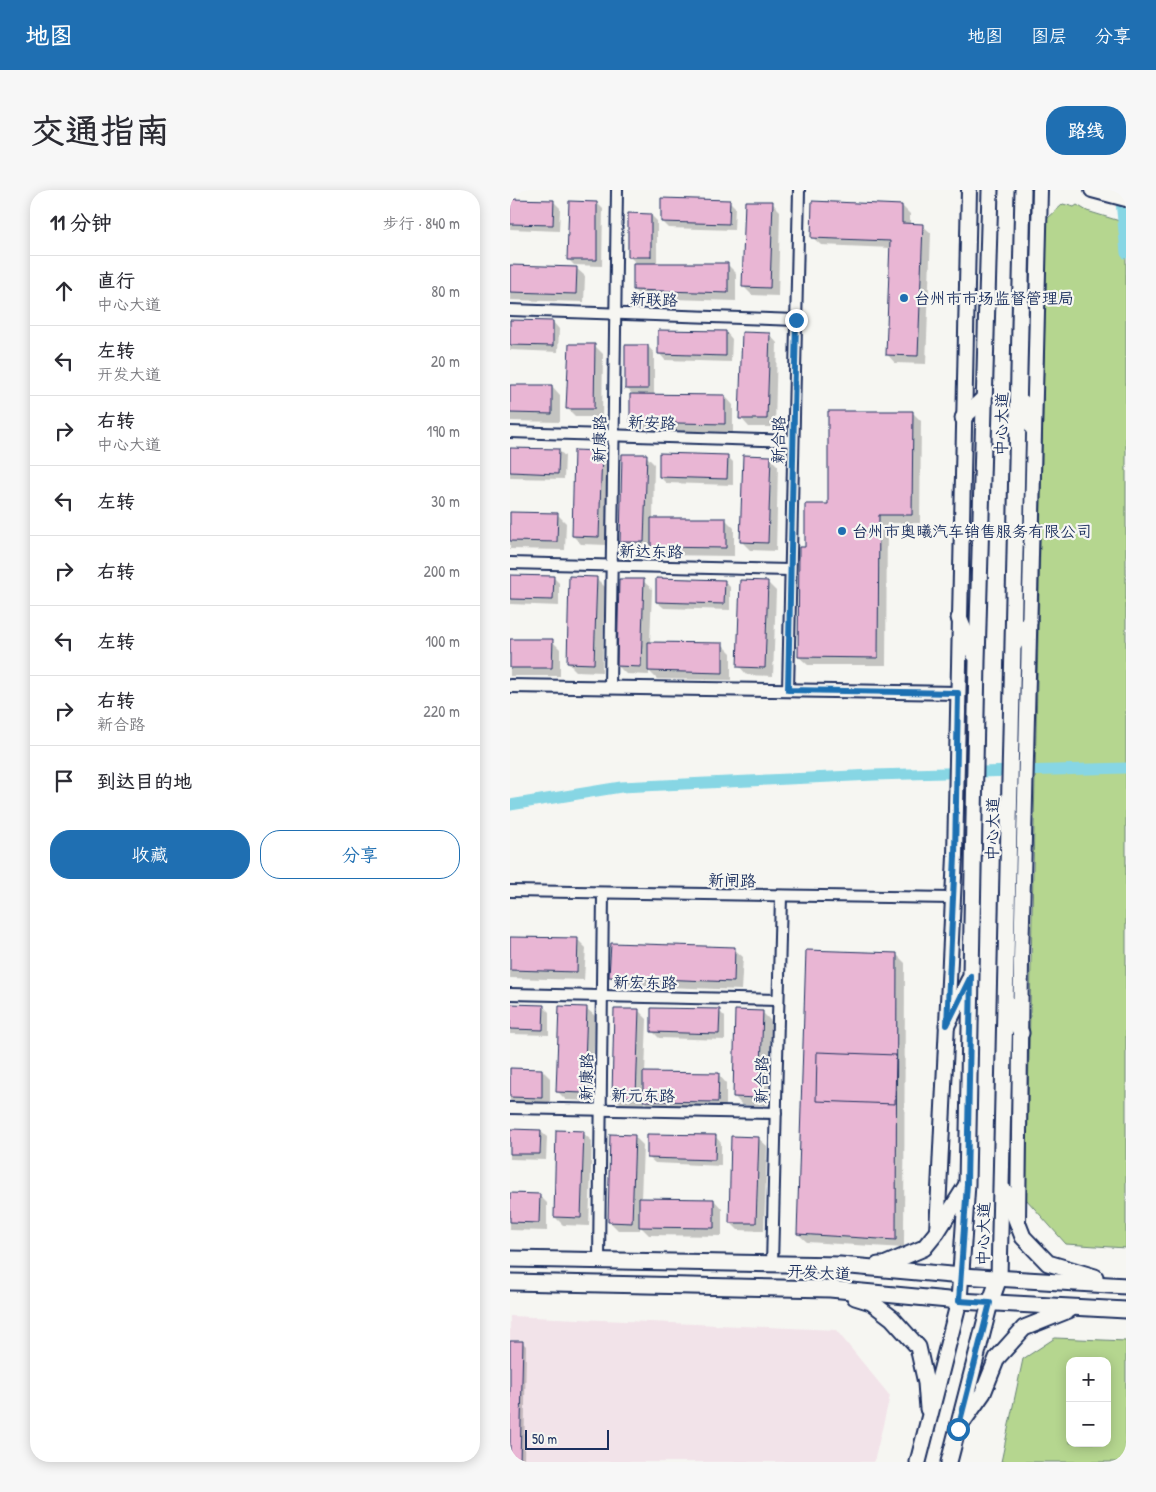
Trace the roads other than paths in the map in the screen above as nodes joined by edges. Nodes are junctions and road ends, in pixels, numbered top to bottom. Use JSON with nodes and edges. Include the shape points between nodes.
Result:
{"nodes":[{"id":1,"x":617,"y":190,"type":"edge"},
{"id":2,"x":799,"y":190,"type":"edge"},
{"id":3,"x":969,"y":190,"type":"edge"},
{"id":4,"x":990,"y":190,"type":"edge"},
{"id":5,"x":1023,"y":190,"type":"edge"},
{"id":6,"x":1040,"y":190,"type":"edge"},
{"id":7,"x":1094,"y":191,"type":"edge"},
{"id":8,"x":1126,"y":199,"type":"edge"},
{"id":9,"x":510,"y":310,"type":"edge"},
{"id":10,"x":616,"y":313,"type":"junction"},
{"id":11,"x":796,"y":320,"type":"junction"},
{"id":12,"x":1019,"y":395,"type":"junction"},
{"id":13,"x":983,"y":399,"type":"junction"},
{"id":14,"x":963,"y":418,"type":"junction"},
{"id":15,"x":1033,"y":429,"type":"junction"},
{"id":16,"x":510,"y":432,"type":"edge"},
{"id":17,"x":614,"y":436,"type":"junction"},
{"id":18,"x":794,"y":441,"type":"junction"},
{"id":19,"x":510,"y":563,"type":"edge"},
{"id":20,"x":612,"y":566,"type":"junction"},
{"id":21,"x":790,"y":570,"type":"junction"},
{"id":22,"x":959,"y":618,"type":"junction"},
{"id":23,"x":1029,"y":622,"type":"junction"},
{"id":24,"x":1013,"y":647,"type":"junction"},
{"id":25,"x":976,"y":661,"type":"junction"},
{"id":26,"x":510,"y":686,"type":"edge"},
{"id":27,"x":610,"y":688,"type":"junction"},
{"id":28,"x":788,"y":690,"type":"junction"},
{"id":29,"x":958,"y":693,"type":"junction"},
{"id":30,"x":1018,"y":761,"type":"junction"},
{"id":31,"x":1017,"y":804,"type":"junction"},
{"id":32,"x":510,"y":891,"type":"edge"},
{"id":33,"x":603,"y":893,"type":"junction"},
{"id":34,"x":781,"y":896,"type":"junction"},
{"id":35,"x":953,"y":898,"type":"junction"},
{"id":36,"x":971,"y":976,"type":"junction"},
{"id":37,"x":510,"y":994,"type":"edge"},
{"id":38,"x":602,"y":996,"type":"junction"},
{"id":39,"x":1005,"y":997,"type":"junction"},
{"id":40,"x":778,"y":1000,"type":"junction"},
{"id":41,"x":947,"y":1025,"type":"junction"},
{"id":42,"x":1020,"y":1033,"type":"junction"},
{"id":43,"x":510,"y":1108,"type":"edge"},
{"id":44,"x":601,"y":1110,"type":"junction"},
{"id":45,"x":776,"y":1113,"type":"junction"},
{"id":46,"x":1001,"y":1179,"type":"junction"},
{"id":47,"x":967,"y":1184,"type":"junction"},
{"id":48,"x":1018,"y":1227,"type":"junction"},
{"id":49,"x":938,"y":1232,"type":"junction"},
{"id":50,"x":510,"y":1259,"type":"edge"},
{"id":51,"x":599,"y":1261,"type":"junction"},
{"id":52,"x":772,"y":1265,"type":"junction"},
{"id":53,"x":840,"y":1265,"type":"junction"},
{"id":54,"x":962,"y":1276,"type":"junction"},
{"id":55,"x":999,"y":1278,"type":"junction"},
{"id":56,"x":510,"y":1282,"type":"edge"},
{"id":57,"x":1126,"y":1286,"type":"edge"},
{"id":58,"x":830,"y":1289,"type":"junction"},
{"id":59,"x":959,"y":1301,"type":"junction"},
{"id":60,"x":990,"y":1303,"type":"junction"},
{"id":61,"x":1076,"y":1308,"type":"junction"},
{"id":62,"x":1126,"y":1310,"type":"edge"},
{"id":63,"x":928,"y":1422,"type":"junction"},
{"id":64,"x":958,"y":1429,"type":"junction"},
{"id":65,"x":918,"y":1462,"type":"edge"},
{"id":66,"x":949,"y":1462,"type":"edge"}],
"edges":[{"from":1,"to":10,"type":"street","name":"新康路"},
{"from":2,"to":11,"type":"street","name":"新合路"},
{"from":3,"to":14,"type":"main road"},
{"from":4,"to":13,"type":"main road","name":"中心大道"},
{"from":5,"to":12,"type":"main road","name":"中心大道"},
{"from":6,"to":15,"type":"main road"},
{"from":7,"to":8,"type":"main road"},
{"from":9,"to":10,"type":"street","name":"新联路"},
{"from":10,"to":11,"type":"street","name":"新联路"},
{"from":10,"to":17,"type":"street","name":"新康路"},
{"from":11,"to":18,"type":"street","name":"新合路"},
{"from":12,"to":15,"type":"main road"},
{"from":12,"to":24,"type":"main road","name":"中心大道"},
{"from":13,"to":14,"type":"main road"},
{"from":13,"to":25,"type":"main road","name":"中心大道"},
{"from":14,"to":22,"type":"main road"},
{"from":15,"to":23,"type":"main road"},
{"from":16,"to":17,"type":"street","name":"新安路"},
{"from":17,"to":18,"type":"street","name":"新安路"},
{"from":17,"to":20,"type":"street","name":"新康路"},
{"from":18,"to":21,"type":"street","name":"新合路"},
{"from":19,"to":20,"type":"street","name":"新达东路"},
{"from":20,"to":21,"type":"street","name":"新达东路"},
{"from":20,"to":27,"type":"street","name":"新康路"},
{"from":21,"to":28,"type":"street","name":"新合路"},
{"from":22,"to":25,"type":"main road"},
{"from":22,"to":29,"type":"main road"},
{"from":23,"to":24,"type":"main road"},
{"from":23,"to":30,"type":"main road"},
{"from":24,"to":30,"type":"main road","name":"中心大道"},
{"from":25,"to":36,"type":"main road","name":"中心大道"},
{"from":26,"to":27,"type":"street"},
{"from":27,"to":28,"type":"street"},
{"from":28,"to":29,"type":"street"},
{"from":29,"to":35,"type":"main road"},
{"from":30,"to":31,"type":"main road","name":"中心大道"},
{"from":31,"to":39,"type":"main road","name":"中心大道"},
{"from":31,"to":42,"type":"main road"},
{"from":32,"to":33,"type":"street","name":"新闸路"},
{"from":33,"to":34,"type":"street","name":"新闸路"},
{"from":33,"to":38,"type":"street","name":"新康路"},
{"from":34,"to":35,"type":"street","name":"新闸路"},
{"from":34,"to":40,"type":"street","name":"新合路"},
{"from":35,"to":41,"type":"main road"},
{"from":36,"to":41,"type":"main road"},
{"from":36,"to":47,"type":"main road","name":"中心大道"},
{"from":37,"to":38,"type":"street","name":"新宏东路"},
{"from":38,"to":40,"type":"street","name":"新宏东路"},
{"from":38,"to":44,"type":"street","name":"新康路"},
{"from":39,"to":42,"type":"main road"},
{"from":39,"to":46,"type":"main road","name":"中心大道"},
{"from":40,"to":45,"type":"street","name":"新合路"},
{"from":41,"to":49,"type":"main road"},
{"from":42,"to":48,"type":"main road"},
{"from":43,"to":44,"type":"street","name":"新元东路"},
{"from":44,"to":45,"type":"street","name":"新元东路"},
{"from":44,"to":51,"type":"street","name":"新康路"},
{"from":45,"to":52,"type":"street","name":"新合路"},
{"from":46,"to":48,"type":"main road"},
{"from":46,"to":55,"type":"main road","name":"中心大道"},
{"from":47,"to":49,"type":"main road"},
{"from":47,"to":54,"type":"main road","name":"中心大道"},
{"from":48,"to":57,"type":"main road","via":[[1022,1237],[1048,1263]]},
{"from":49,"to":53,"type":"main road","via":[[924,1248],[884,1265]]},
{"from":50,"to":51,"type":"main road","name":"开发大道"},
{"from":51,"to":52,"type":"main road","name":"开发大道"},
{"from":52,"to":53,"type":"main road","name":"开发大道"},
{"from":53,"to":54,"type":"main road","name":"开发大道"},
{"from":54,"to":55,"type":"main road","name":"开发大道"},
{"from":54,"to":59,"type":"main road","name":"中心大道"},
{"from":55,"to":57,"type":"main road","name":"开发大道"},
{"from":55,"to":60,"type":"main road","name":"中心大道"},
{"from":56,"to":58,"type":"main road","name":"开发大道"},
{"from":58,"to":59,"type":"main road","name":"开发大道"},
{"from":58,"to":63,"type":"main road","via":[[871,1302],[892,1318],[918,1347],[926,1383]]},
{"from":59,"to":60,"type":"main road","name":"开发大道"},
{"from":59,"to":63,"type":"main road","name":"中心大道"},
{"from":60,"to":61,"type":"main road","name":"开发大道"},
{"from":60,"to":64,"type":"main road","name":"中心大道"},
{"from":61,"to":62,"type":"main road","name":"开发大道"},
{"from":61,"to":64,"type":"main road","via":[[1024,1328],[997,1358],[983,1393]]},
{"from":63,"to":65,"type":"main road","name":"中心大道"},
{"from":64,"to":66,"type":"main road","name":"中心大道"}]}
